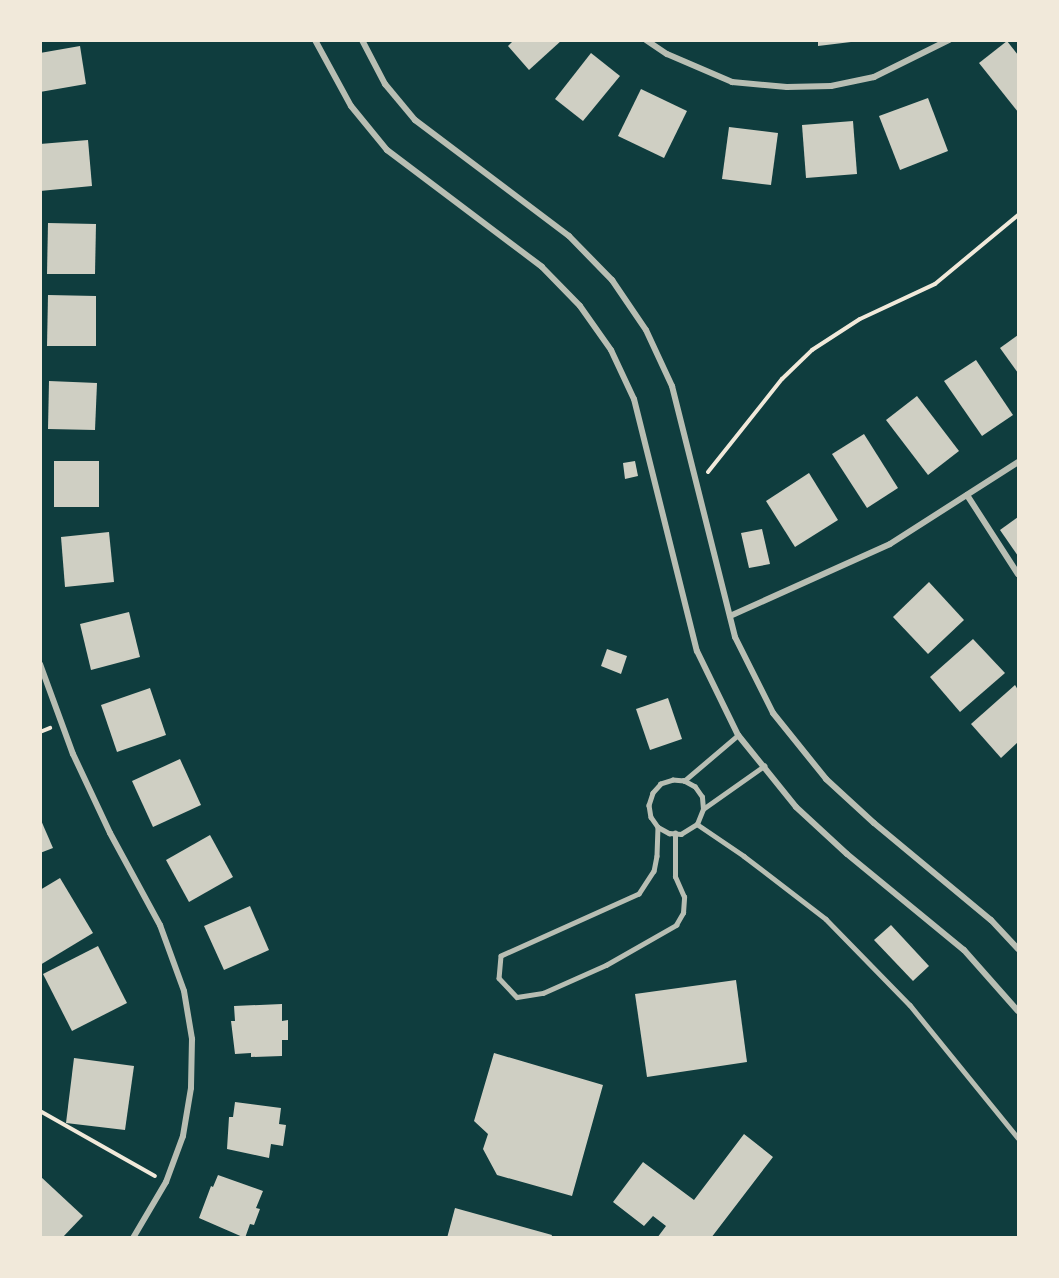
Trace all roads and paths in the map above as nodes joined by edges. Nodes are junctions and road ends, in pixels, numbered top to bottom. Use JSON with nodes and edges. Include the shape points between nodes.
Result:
{"nodes":[{"id":1,"x":315,"y":40,"type":"edge"},
{"id":2,"x":362,"y":40,"type":"edge"},
{"id":3,"x":646,"y":40,"type":"edge"},
{"id":4,"x":949,"y":40,"type":"edge"},
{"id":5,"x":1018,"y":215,"type":"edge"},
{"id":6,"x":1018,"y":462,"type":"edge"},
{"id":7,"x":699,"y":485,"type":"junction"},
{"id":8,"x":967,"y":495,"type":"junction"},
{"id":9,"x":1018,"y":574,"type":"edge"},
{"id":10,"x":730,"y":616,"type":"junction"},
{"id":11,"x":40,"y":664,"type":"edge"},
{"id":12,"x":738,"y":735,"type":"junction"},
{"id":13,"x":764,"y":766,"type":"junction"},
{"id":14,"x":684,"y":781,"type":"junction"},
{"id":15,"x":703,"y":809,"type":"junction"},
{"id":16,"x":697,"y":824,"type":"junction"},
{"id":17,"x":658,"y":827,"type":"junction"},
{"id":18,"x":675,"y":833,"type":"junction"},
{"id":19,"x":1018,"y":949,"type":"edge"},
{"id":20,"x":1018,"y":1011,"type":"edge"},
{"id":21,"x":40,"y":1111,"type":"edge"},
{"id":22,"x":1018,"y":1138,"type":"edge"},
{"id":23,"x":166,"y":1182,"type":"junction"},
{"id":24,"x":133,"y":1238,"type":"edge"}],
"edges":[{"from":1,"to":12,"type":"street","via":[[351,106],[387,150],[542,267],[580,306],[611,350],[633,399],[697,651]]},
{"from":2,"to":7,"type":"street","via":[[385,84],[415,120],[569,236],[612,280],[646,330],[672,386]]},
{"from":3,"to":4,"type":"street","via":[[732,82],[787,87],[831,86],[874,77]]},
{"from":5,"to":7,"type":"path","via":[[935,284],[860,319],[812,350],[782,379]]},
{"from":6,"to":8,"type":"street"},
{"from":7,"to":10,"type":"street"},
{"from":8,"to":9,"type":"street"},
{"from":8,"to":10,"type":"street","via":[[890,544]]},
{"from":10,"to":19,"type":"street","via":[[735,637],[773,713],[826,779],[991,920]]},
{"from":11,"to":23,"type":"street","via":[[73,754],[160,925],[184,991],[192,1039],[191,1088],[183,1136]]},
{"from":12,"to":13,"type":"street"},
{"from":12,"to":14,"type":"lane"},
{"from":13,"to":15,"type":"lane"},
{"from":13,"to":20,"type":"street","via":[[796,807],[964,950]]},
{"from":14,"to":15,"type":"lane","via":[[702,797]]},
{"from":14,"to":17,"type":"lane","via":[[661,784],[653,793],[649,805]]},
{"from":15,"to":16,"type":"lane"},
{"from":16,"to":18,"type":"lane"},
{"from":16,"to":22,"type":"lane","via":[[825,919],[910,1005]]},
{"from":17,"to":18,"type":"lane"},
{"from":17,"to":18,"type":"lane","via":[[654,871],[639,894],[501,956],[499,978],[517,997],[543,993],[606,965],[676,925],[683,913],[684,897],[675,878]]},
{"from":21,"to":23,"type":"path"},
{"from":23,"to":24,"type":"street"}]}
